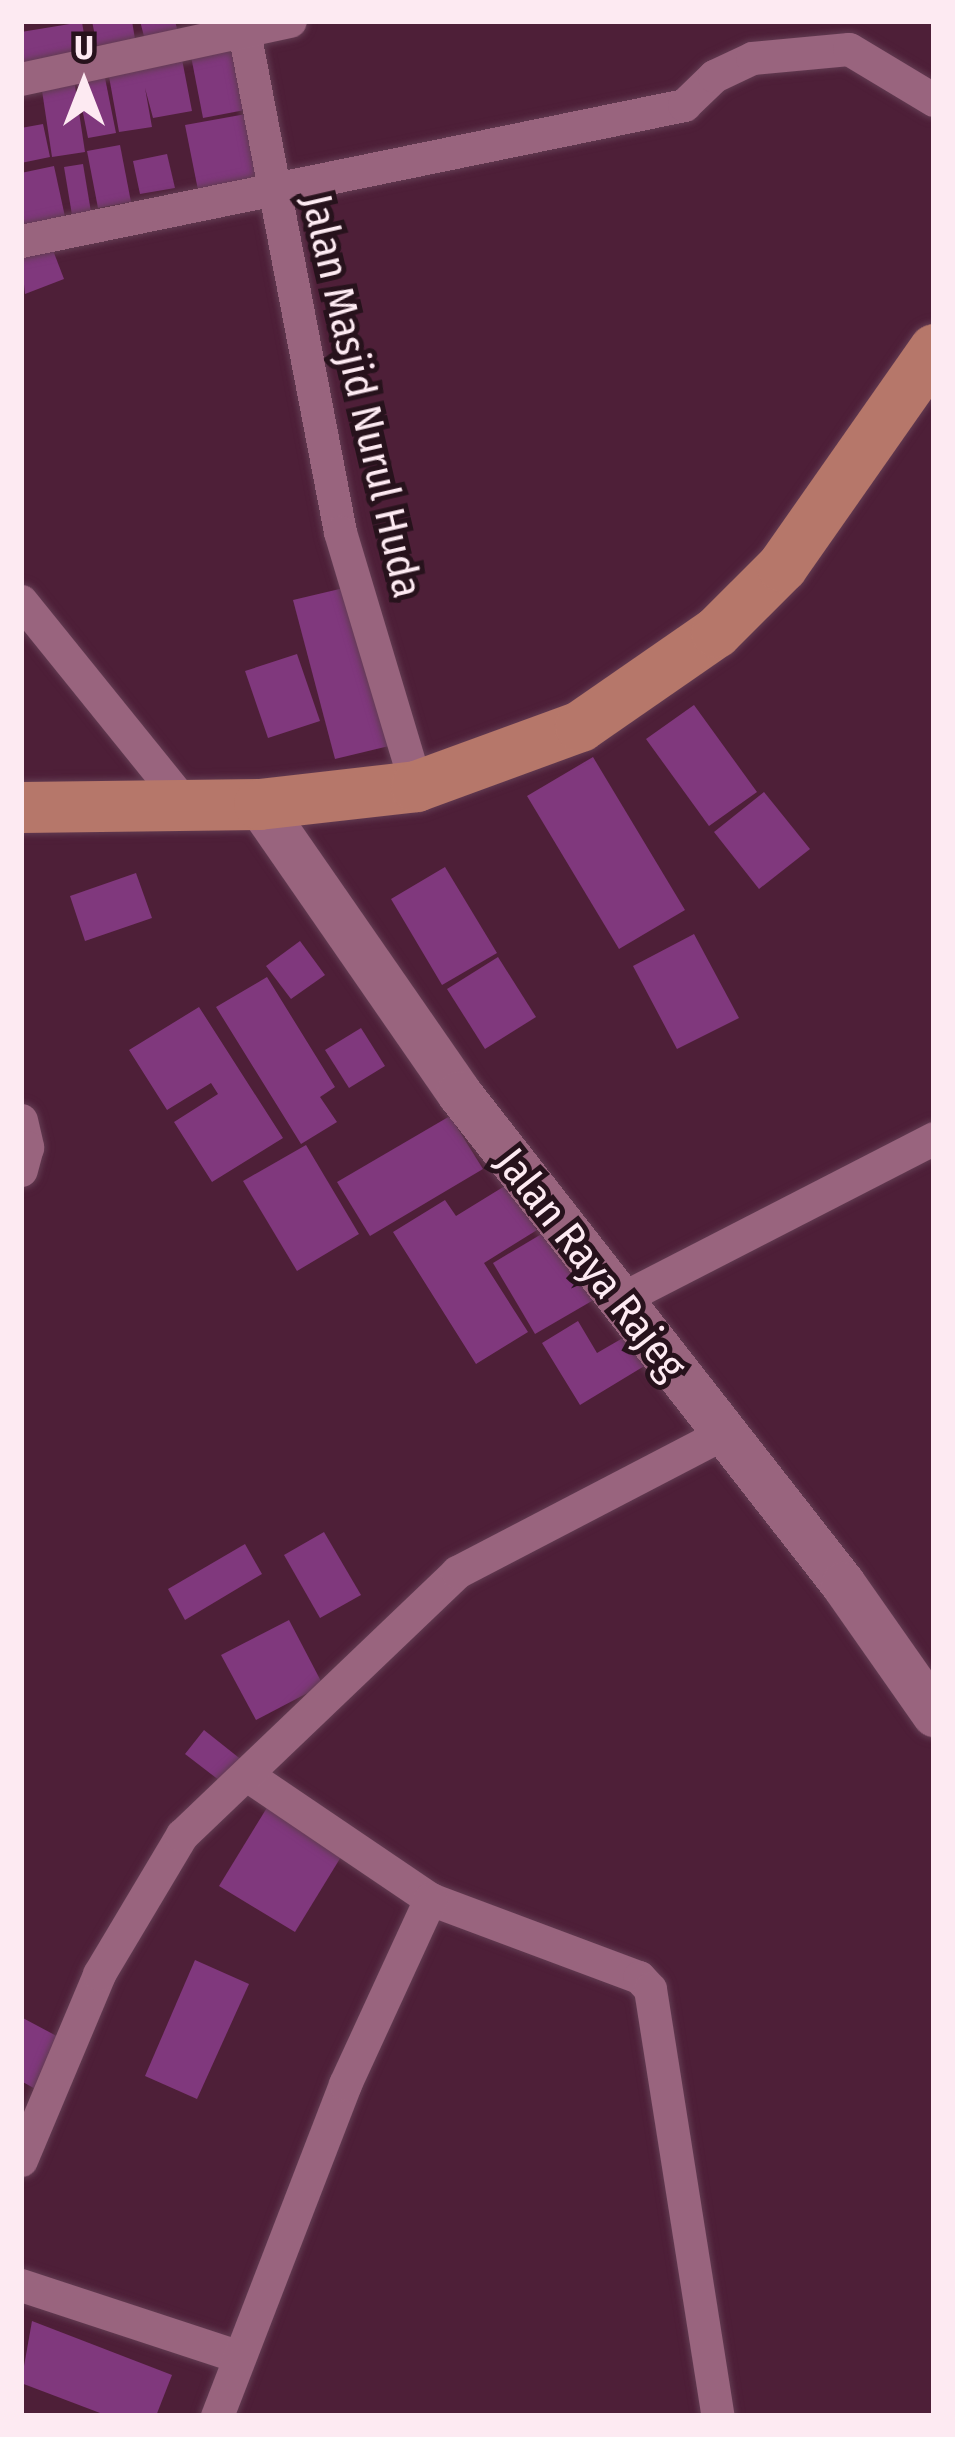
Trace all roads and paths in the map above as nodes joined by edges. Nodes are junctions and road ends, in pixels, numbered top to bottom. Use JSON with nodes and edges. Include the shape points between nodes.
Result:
{"nodes":[{"id":1,"x":290,"y":21,"type":"edge"},
{"id":2,"x":242,"y":26,"type":"edge"},
{"id":3,"x":21,"y":79,"type":"edge"},
{"id":4,"x":934,"y":100,"type":"edge"},
{"id":5,"x":270,"y":193,"type":"junction"},
{"id":6,"x":21,"y":241,"type":"edge"},
{"id":7,"x":934,"y":349,"type":"edge"},
{"id":8,"x":21,"y":601,"type":"edge"},
{"id":9,"x":416,"y":786,"type":"junction"},
{"id":10,"x":185,"y":804,"type":"junction"},
{"id":11,"x":259,"y":805,"type":"junction"},
{"id":12,"x":21,"y":807,"type":"edge"},
{"id":13,"x":21,"y":1120,"type":"edge"},
{"id":14,"x":934,"y":1138,"type":"edge"},
{"id":15,"x":21,"y":1170,"type":"edge"},
{"id":16,"x":617,"y":1301,"type":"junction"},
{"id":17,"x":724,"y":1433,"type":"junction"},
{"id":18,"x":934,"y":1714,"type":"edge"},
{"id":19,"x":250,"y":1777,"type":"junction"},
{"id":20,"x":430,"y":1899,"type":"junction"},
{"id":21,"x":21,"y":2160,"type":"edge"},
{"id":22,"x":21,"y":2285,"type":"edge"},
{"id":23,"x":234,"y":2355,"type":"junction"},
{"id":24,"x":217,"y":2416,"type":"edge"},
{"id":25,"x":718,"y":2416,"type":"edge"}],
"edges":[{"from":1,"to":2,"type":"street"},
{"from":2,"to":3,"type":"street"},
{"from":2,"to":5,"type":"street","name":"Jalan Masjid Nurul Huda"},
{"from":4,"to":5,"type":"street","via":[[849,50],[752,58],[714,76],[684,105]]},
{"from":5,"to":6,"type":"street"},
{"from":5,"to":9,"type":"street","name":"Jalan Masjid Nurul Huda","via":[[340,532]]},
{"from":7,"to":9,"type":"main road","via":[[782,566],[716,632],[580,726]]},
{"from":8,"to":10,"type":"street"},
{"from":9,"to":11,"type":"main road"},
{"from":10,"to":11,"type":"main road"},
{"from":10,"to":12,"type":"main road"},
{"from":11,"to":16,"type":"main road","name":"Jalan Raya Rajeg","via":[[459,1093]]},
{"from":13,"to":15,"type":"street"},
{"from":14,"to":16,"type":"street"},
{"from":16,"to":17,"type":"main road","name":"Jalan Raya Rajeg"},
{"from":17,"to":18,"type":"main road","name":"Jalan Raya Rajeg"},
{"from":17,"to":19,"type":"street","via":[[457,1572]]},
{"from":19,"to":20,"type":"street"},
{"from":19,"to":21,"type":"street","via":[[162,1860],[99,1975]]},
{"from":20,"to":23,"type":"street"},
{"from":20,"to":25,"type":"street","via":[[639,1977],[650,1989]]},
{"from":22,"to":23,"type":"street"},
{"from":23,"to":24,"type":"street"}]}
